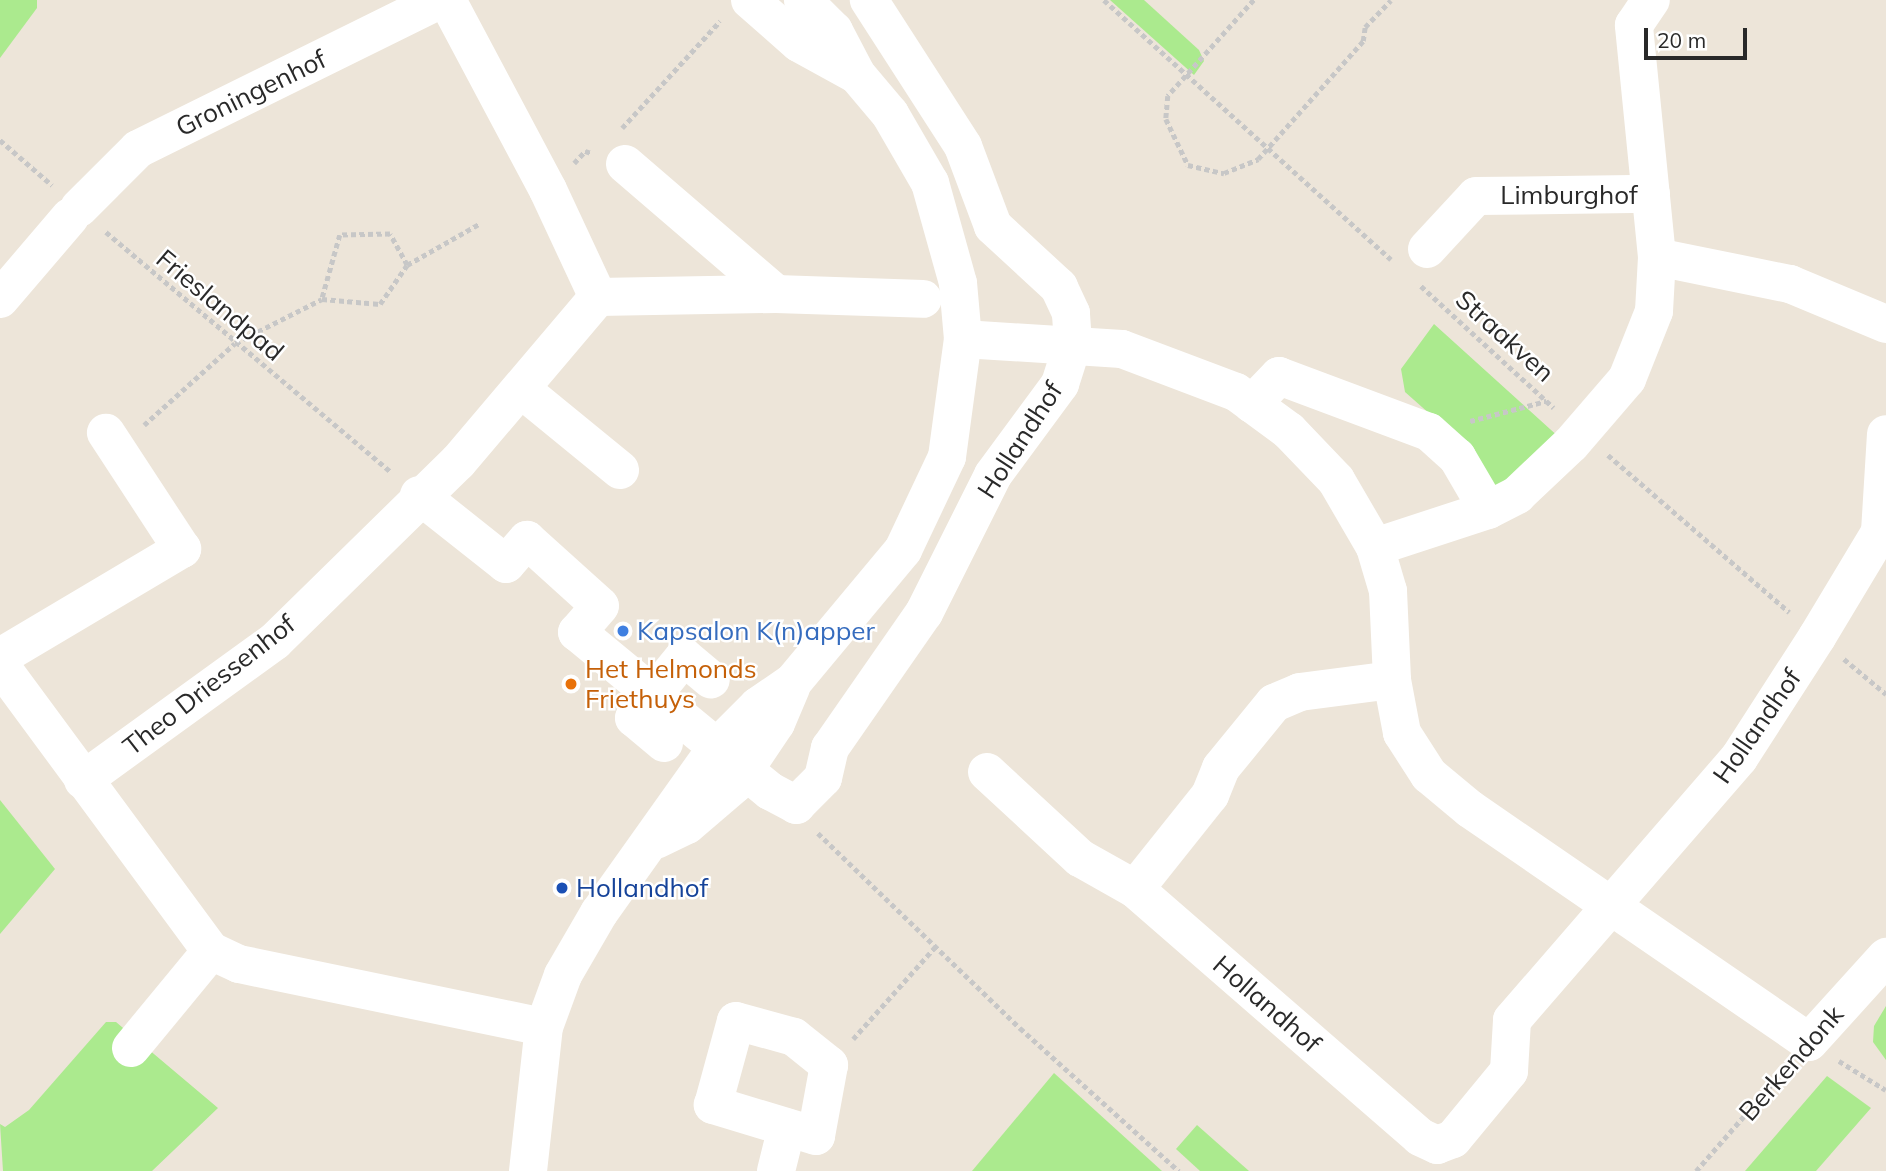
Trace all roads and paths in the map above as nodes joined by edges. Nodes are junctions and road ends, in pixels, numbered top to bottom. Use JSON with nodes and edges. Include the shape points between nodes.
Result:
{"nodes":[{"id":1,"x":440,"y":0,"type":"edge"},
{"id":2,"x":447,"y":0,"type":"edge"},
{"id":3,"x":803,"y":0,"type":"edge"},
{"id":4,"x":869,"y":0,"type":"edge"},
{"id":5,"x":1104,"y":0,"type":"edge"},
{"id":6,"x":1254,"y":0,"type":"edge"},
{"id":7,"x":1391,"y":0,"type":"edge"},
{"id":8,"x":1651,"y":0,"type":"edge"},
{"id":9,"x":738,"y":8,"type":"edge"},
{"id":10,"x":1188,"y":74,"type":"junction"},
{"id":11,"x":857,"y":75,"type":"junction"},
{"id":12,"x":0,"y":140,"type":"edge"},
{"id":13,"x":1269,"y":146,"type":"junction"},
{"id":14,"x":613,"y":151,"type":"junction"},
{"id":15,"x":548,"y":190,"type":"junction"},
{"id":16,"x":1651,"y":194,"type":"junction"},
{"id":17,"x":75,"y":213,"type":"junction"},
{"id":18,"x":479,"y":224,"type":"dead end"},
{"id":19,"x":1657,"y":257,"type":"junction"},
{"id":20,"x":407,"y":265,"type":"junction"},
{"id":21,"x":1414,"y":266,"type":"junction"},
{"id":22,"x":776,"y":294,"type":"junction"},
{"id":23,"x":598,"y":297,"type":"junction"},
{"id":24,"x":0,"y":299,"type":"edge"},
{"id":25,"x":322,"y":299,"type":"junction"},
{"id":26,"x":923,"y":299,"type":"dead end"},
{"id":27,"x":1886,"y":324,"type":"edge"},
{"id":28,"x":963,"y":339,"type":"junction"},
{"id":29,"x":234,"y":343,"type":"junction"},
{"id":30,"x":1073,"y":344,"type":"junction"},
{"id":31,"x":521,"y":389,"type":"junction"},
{"id":32,"x":1547,"y":401,"type":"junction"},
{"id":33,"x":1252,"y":404,"type":"junction"},
{"id":34,"x":1582,"y":433,"type":"junction"},
{"id":35,"x":1886,"y":434,"type":"edge"},
{"id":36,"x":112,"y":442,"type":"joint"},
{"id":37,"x":1419,"y":445,"type":"junction"},
{"id":38,"x":621,"y":470,"type":"dead end"},
{"id":39,"x":419,"y":495,"type":"junction"},
{"id":40,"x":1488,"y":510,"type":"junction"},
{"id":41,"x":1375,"y":547,"type":"junction"},
{"id":42,"x":1817,"y":637,"type":"junction"},
{"id":43,"x":0,"y":657,"type":"edge"},
{"id":44,"x":0,"y":665,"type":"edge"},
{"id":45,"x":711,"y":680,"type":"dead end"},
{"id":46,"x":1392,"y":680,"type":"junction"},
{"id":47,"x":654,"y":692,"type":"junction"},
{"id":48,"x":1886,"y":694,"type":"edge"},
{"id":49,"x":664,"y":743,"type":"dead end"},
{"id":50,"x":731,"y":758,"type":"junction"},
{"id":51,"x":987,"y":772,"type":"dead end"},
{"id":52,"x":83,"y":780,"type":"junction"},
{"id":53,"x":796,"y":805,"type":"junction"},
{"id":54,"x":1135,"y":889,"type":"junction"},
{"id":55,"x":1613,"y":909,"type":"junction"},
{"id":56,"x":936,"y":946,"type":"junction"},
{"id":57,"x":211,"y":951,"type":"junction"},
{"id":58,"x":1886,"y":957,"type":"edge"},
{"id":59,"x":544,"y":1027,"type":"junction"},
{"id":60,"x":1809,"y":1042,"type":"junction"},
{"id":61,"x":131,"y":1048,"type":"dead end"},
{"id":62,"x":829,"y":1065,"type":"junction"},
{"id":63,"x":1886,"y":1090,"type":"edge"},
{"id":64,"x":787,"y":1127,"type":"junction"},
{"id":65,"x":527,"y":1171,"type":"edge"},
{"id":66,"x":776,"y":1171,"type":"edge"},
{"id":67,"x":1179,"y":1171,"type":"edge"},
{"id":68,"x":1696,"y":1171,"type":"edge"}],
"edges":[{"from":1,"to":17,"type":"street","name":"Groningenhof","via":[[138,149]]},
{"from":2,"to":15,"type":"street"},
{"from":3,"to":11,"type":"street","via":[[834,31]]},
{"from":4,"to":30,"type":"street","name":"Hollandhof","via":[[963,146],[993,226],[1059,287],[1071,313]]},
{"from":5,"to":10,"type":"path","name":"Straakven"},
{"from":6,"to":10,"type":"path"},
{"from":7,"to":13,"type":"path","via":[[1365,27],[1363,41]]},
{"from":8,"to":16,"type":"street","name":"Limburghof","via":[[1634,25]]},
{"from":9,"to":11,"type":"street"},
{"from":9,"to":14,"type":"path"},
{"from":10,"to":13,"type":"path","name":"Straakven"},
{"from":10,"to":13,"type":"path","via":[[1168,96],[1166,119],[1188,165],[1224,173],[1244,168]]},
{"from":11,"to":28,"type":"street","via":[[890,114],[930,183],[958,283]]},
{"from":12,"to":17,"type":"path","name":"Frieslandpad"},
{"from":13,"to":21,"type":"path","name":"Straakven"},
{"from":14,"to":15,"type":"path","via":[[585,151]]},
{"from":14,"to":22,"type":"street"},
{"from":15,"to":23,"type":"street"},
{"from":16,"to":19,"type":"street","name":"Limburghof"},
{"from":16,"to":21,"type":"street","name":"Limburghof","via":[[1476,196]]},
{"from":17,"to":24,"type":"street"},
{"from":17,"to":29,"type":"path","name":"Frieslandpad"},
{"from":18,"to":20,"type":"path"},
{"from":19,"to":27,"type":"street","via":[[1790,284]]},
{"from":19,"to":34,"type":"street","name":"Limburghof","via":[[1654,311],[1627,379]]},
{"from":20,"to":25,"type":"path","via":[[380,304]]},
{"from":20,"to":25,"type":"path","via":[[390,234],[340,235],[327,268]]},
{"from":21,"to":32,"type":"path","name":"Straakven"},
{"from":22,"to":23,"type":"street"},
{"from":22,"to":26,"type":"street"},
{"from":23,"to":31,"type":"street"},
{"from":25,"to":29,"type":"path"},
{"from":28,"to":30,"type":"street","name":"Hollandhof"},
{"from":28,"to":50,"type":"street","via":[[947,457],[902,550],[793,682],[758,706]]},
{"from":29,"to":36,"type":"path"},
{"from":29,"to":39,"type":"path","name":"Frieslandpad"},
{"from":30,"to":33,"type":"street","name":"Hollandhof","via":[[1122,349],[1182,368]]},
{"from":30,"to":53,"type":"street","name":"Hollandhof","via":[[1060,384],[993,475],[924,613],[853,709],[830,748],[823,778]]},
{"from":31,"to":38,"type":"street"},
{"from":31,"to":39,"type":"street","via":[[458,462]]},
{"from":32,"to":34,"type":"path","name":"Straakven"},
{"from":32,"to":37,"type":"path"},
{"from":33,"to":37,"type":"street","via":[[1279,376]]},
{"from":33,"to":41,"type":"street","name":"Hollandhof","via":[[1289,431],[1336,480]]},
{"from":34,"to":40,"type":"street","via":[[1517,495]]},
{"from":34,"to":42,"type":"path","name":"Straakven"},
{"from":35,"to":42,"type":"street","via":[[1880,532]]},
{"from":36,"to":43,"type":"street","via":[[182,549]]},
{"from":37,"to":40,"type":"street","via":[[1457,457]]},
{"from":39,"to":47,"type":"street","via":[[506,564],[527,540],[600,606],[578,632]]},
{"from":39,"to":52,"type":"street","name":"Theo Driessenhof","via":[[275,641]]},
{"from":40,"to":41,"type":"street"},
{"from":41,"to":46,"type":"street","name":"Hollandhof","via":[[1388,591]]},
{"from":42,"to":48,"type":"path","name":"Straakven"},
{"from":42,"to":55,"type":"street","name":"Hollandhof","via":[[1739,758]]},
{"from":44,"to":52,"type":"street"},
{"from":45,"to":47,"type":"street","via":[[684,657]]},
{"from":46,"to":54,"type":"street","via":[[1300,692],[1274,703],[1221,768],[1210,795]]},
{"from":46,"to":55,"type":"street","name":"Hollandhof","via":[[1402,733],[1429,775]]},
{"from":47,"to":49,"type":"street","via":[[634,718]]},
{"from":47,"to":50,"type":"street"},
{"from":50,"to":53,"type":"street"},
{"from":50,"to":59,"type":"street","via":[[681,792],[653,841],[599,913],[563,975]]},
{"from":51,"to":54,"type":"street","name":"Hollandhof","via":[[1080,858]]},
{"from":52,"to":57,"type":"street"},
{"from":53,"to":56,"type":"path","via":[[810,826]]},
{"from":54,"to":55,"type":"street","name":"Hollandhof","via":[[1420,1138],[1437,1145],[1453,1139],[1509,1071],[1512,1020]]},
{"from":55,"to":60,"type":"street","name":"Hollandhof"},
{"from":56,"to":62,"type":"path"},
{"from":56,"to":67,"type":"path"},
{"from":57,"to":59,"type":"street","via":[[239,964]]},
{"from":57,"to":61,"type":"street"},
{"from":58,"to":60,"type":"street","name":"Berkendonk"},
{"from":59,"to":65,"type":"street"},
{"from":60,"to":63,"type":"path"},
{"from":60,"to":68,"type":"path","name":"Berkendonk"},
{"from":62,"to":64,"type":"street","via":[[816,1136]]},
{"from":62,"to":64,"type":"street","via":[[794,1037],[736,1021],[713,1105]]},
{"from":64,"to":66,"type":"street"}]}
